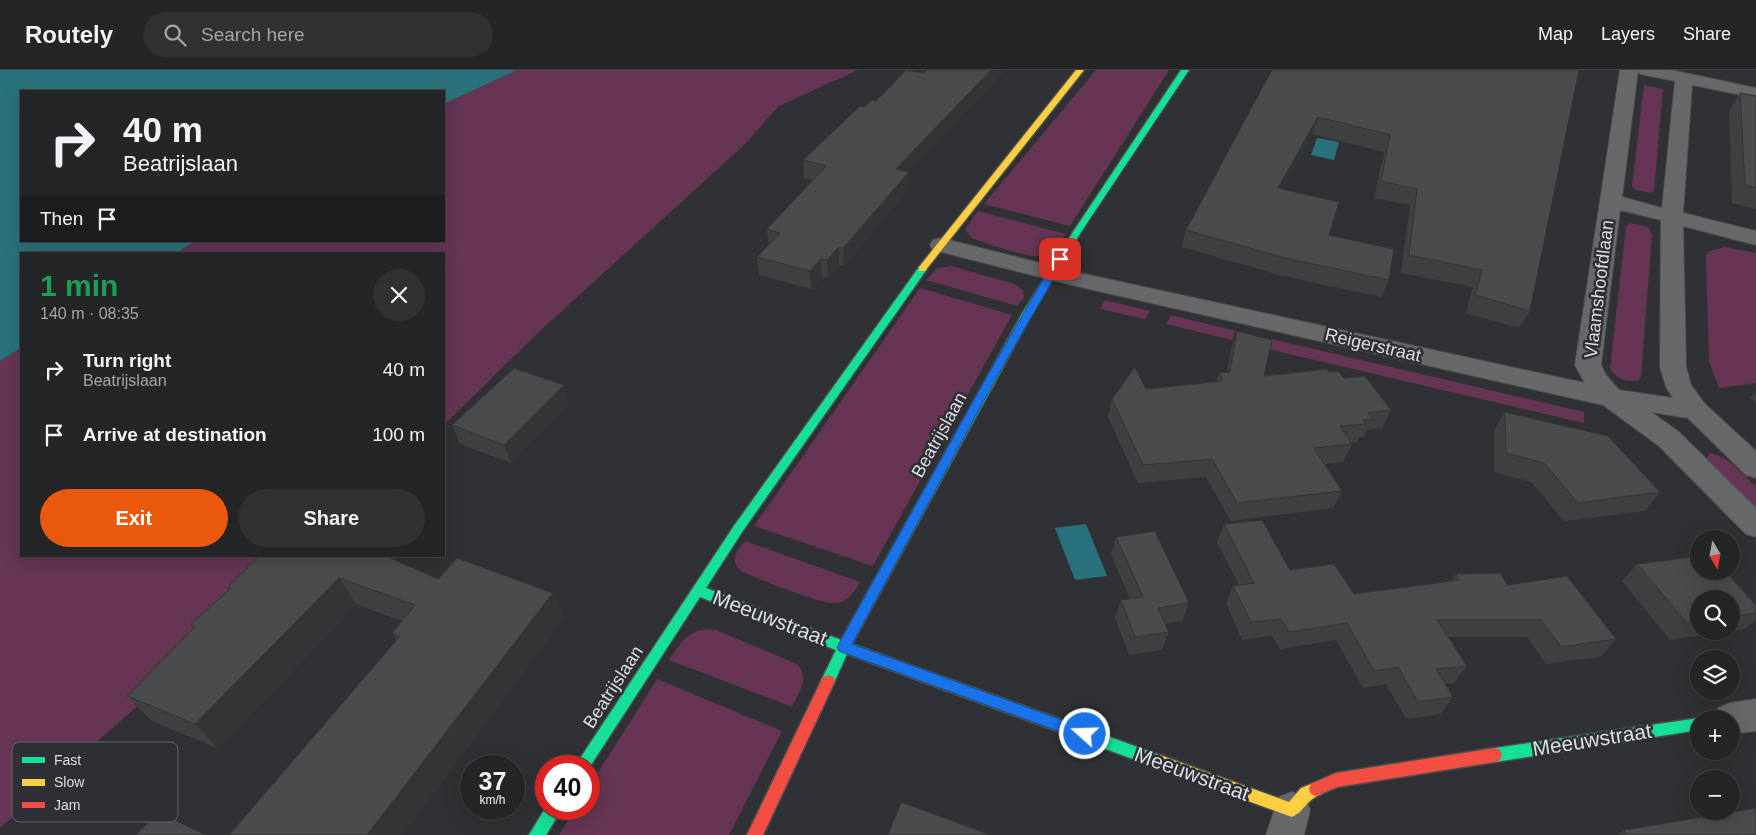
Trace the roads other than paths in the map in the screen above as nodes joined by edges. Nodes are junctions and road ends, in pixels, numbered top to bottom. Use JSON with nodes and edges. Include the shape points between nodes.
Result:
{"nodes":[{"id":1,"x":1080,"y":70,"type":"edge"},
{"id":2,"x":1185,"y":70,"type":"edge"},
{"id":3,"x":1629,"y":70,"type":"edge"},
{"id":4,"x":1646,"y":70,"type":"edge"},
{"id":5,"x":1684,"y":78,"type":"junction"},
{"id":6,"x":1756,"y":92,"type":"edge"},
{"id":7,"x":1611,"y":201,"type":"junction"},
{"id":8,"x":1672,"y":217,"type":"junction"},
{"id":9,"x":1756,"y":238,"type":"edge"},
{"id":10,"x":941,"y":245,"type":"junction"},
{"id":11,"x":1052,"y":272,"type":"junction"},
{"id":12,"x":1609,"y":398,"type":"junction"},
{"id":13,"x":1696,"y":410,"type":"junction"},
{"id":14,"x":1756,"y":468,"type":"edge"},
{"id":15,"x":1756,"y":526,"type":"edge"},
{"id":16,"x":697,"y":590,"type":"junction"},
{"id":17,"x":844,"y":647,"type":"junction"},
{"id":18,"x":1756,"y":715,"type":"edge"},
{"id":19,"x":1740,"y":717,"type":"edge"},
{"id":20,"x":1690,"y":725,"type":"edge"},
{"id":21,"x":589,"y":755,"type":"edge"},
{"id":22,"x":546,"y":820,"type":"edge"},
{"id":23,"x":1288,"y":823,"type":"edge"},
{"id":24,"x":536,"y":835,"type":"edge"},
{"id":25,"x":755,"y":835,"type":"edge"}],
"edges":[{"from":1,"to":10,"type":"street","name":"Beatrijslaan"},
{"from":2,"to":11,"type":"street","name":"Beatrijslaan"},
{"from":3,"to":7,"type":"street","name":"Vlaamshoofdlaan"},
{"from":4,"to":5,"type":"street"},
{"from":5,"to":6,"type":"street"},
{"from":5,"to":8,"type":"street"},
{"from":7,"to":8,"type":"street"},
{"from":7,"to":12,"type":"street","name":"Vlaamshoofdlaan","via":[[1588,365]]},
{"from":8,"to":9,"type":"street"},
{"from":8,"to":13,"type":"street","via":[[1673,367],[1679,387]]},
{"from":10,"to":11,"type":"street","name":"Reigerstraat"},
{"from":10,"to":16,"type":"street","name":"Beatrijslaan"},
{"from":11,"to":12,"type":"street","name":"Reigerstraat"},
{"from":11,"to":17,"type":"street","name":"Beatrijslaan","via":[[888,562]]},
{"from":12,"to":13,"type":"street","name":"Reigerstraat"},
{"from":12,"to":15,"type":"street","name":"Vlaamshoofdlaan","via":[[1667,438]]},
{"from":13,"to":14,"type":"street"},
{"from":16,"to":17,"type":"street","name":"Meeuwstraat"},
{"from":16,"to":21,"type":"street","name":"Beatrijslaan"},
{"from":17,"to":23,"type":"street","name":"Meeuwstraat"},
{"from":17,"to":25,"type":"street","name":"Beatrijslaan"},
{"from":18,"to":19,"type":"street"},
{"from":20,"to":23,"type":"street","name":"Meeuwstraat","via":[[1336,780],[1306,793]]},
{"from":22,"to":24,"type":"street"}]}
